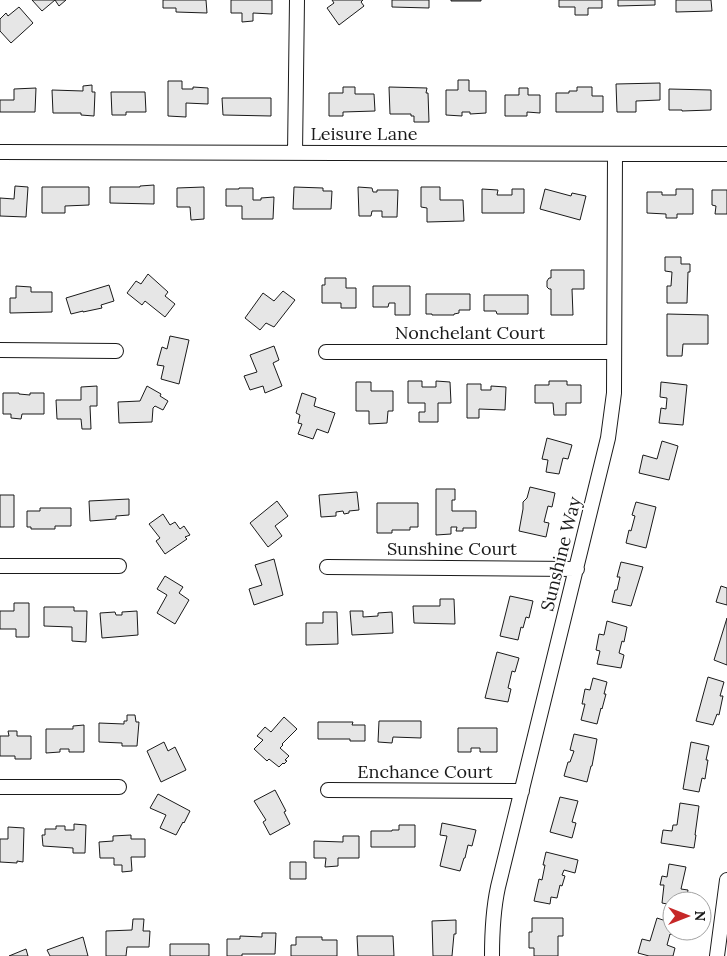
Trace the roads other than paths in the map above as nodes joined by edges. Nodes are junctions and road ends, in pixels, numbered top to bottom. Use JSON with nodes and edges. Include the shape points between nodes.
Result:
{"nodes":[{"id":1,"x":297,"y":0,"type":"edge"},
{"id":2,"x":0,"y":152,"type":"edge"},
{"id":3,"x":295,"y":153,"type":"junction"},
{"id":4,"x":615,"y":154,"type":"junction"},
{"id":5,"x":727,"y":154,"type":"edge"},
{"id":6,"x":0,"y":350,"type":"edge"},
{"id":7,"x":116,"y":351,"type":"dead end"},
{"id":8,"x":326,"y":352,"type":"dead end"},
{"id":9,"x":614,"y":352,"type":"junction"},
{"id":10,"x":0,"y":566,"type":"edge"},
{"id":11,"x":119,"y":566,"type":"dead end"},
{"id":12,"x":327,"y":567,"type":"dead end"},
{"id":13,"x":577,"y":569,"type":"junction"},
{"id":14,"x":0,"y":787,"type":"edge"},
{"id":15,"x":119,"y":787,"type":"dead end"},
{"id":16,"x":328,"y":790,"type":"dead end"},
{"id":17,"x":522,"y":791,"type":"junction"},
{"id":18,"x":727,"y":880,"type":"edge"},
{"id":19,"x":492,"y":956,"type":"edge"},
{"id":20,"x":717,"y":956,"type":"edge"}],
"edges":[{"from":1,"to":3,"type":"street"},
{"from":2,"to":3,"type":"street","name":"Leisure Lane"},
{"from":3,"to":4,"type":"street","name":"Leisure Lane"},
{"from":4,"to":5,"type":"street","name":"Leisure Lane"},
{"from":4,"to":9,"type":"street","name":"Sunshine Way"},
{"from":6,"to":7,"type":"street"},
{"from":8,"to":9,"type":"street","name":"Nonchelant Court"},
{"from":9,"to":13,"type":"street","name":"Sunshine Way","via":[[611,424]]},
{"from":10,"to":11,"type":"street"},
{"from":12,"to":13,"type":"street","name":"Sunshine Court"},
{"from":13,"to":17,"type":"street","name":"Sunshine Way"},
{"from":14,"to":15,"type":"street"},
{"from":16,"to":17,"type":"street","name":"Enchance Court"},
{"from":17,"to":19,"type":"street","name":"Sunshine Way","via":[[494,906]]},
{"from":18,"to":20,"type":"street"}]}
